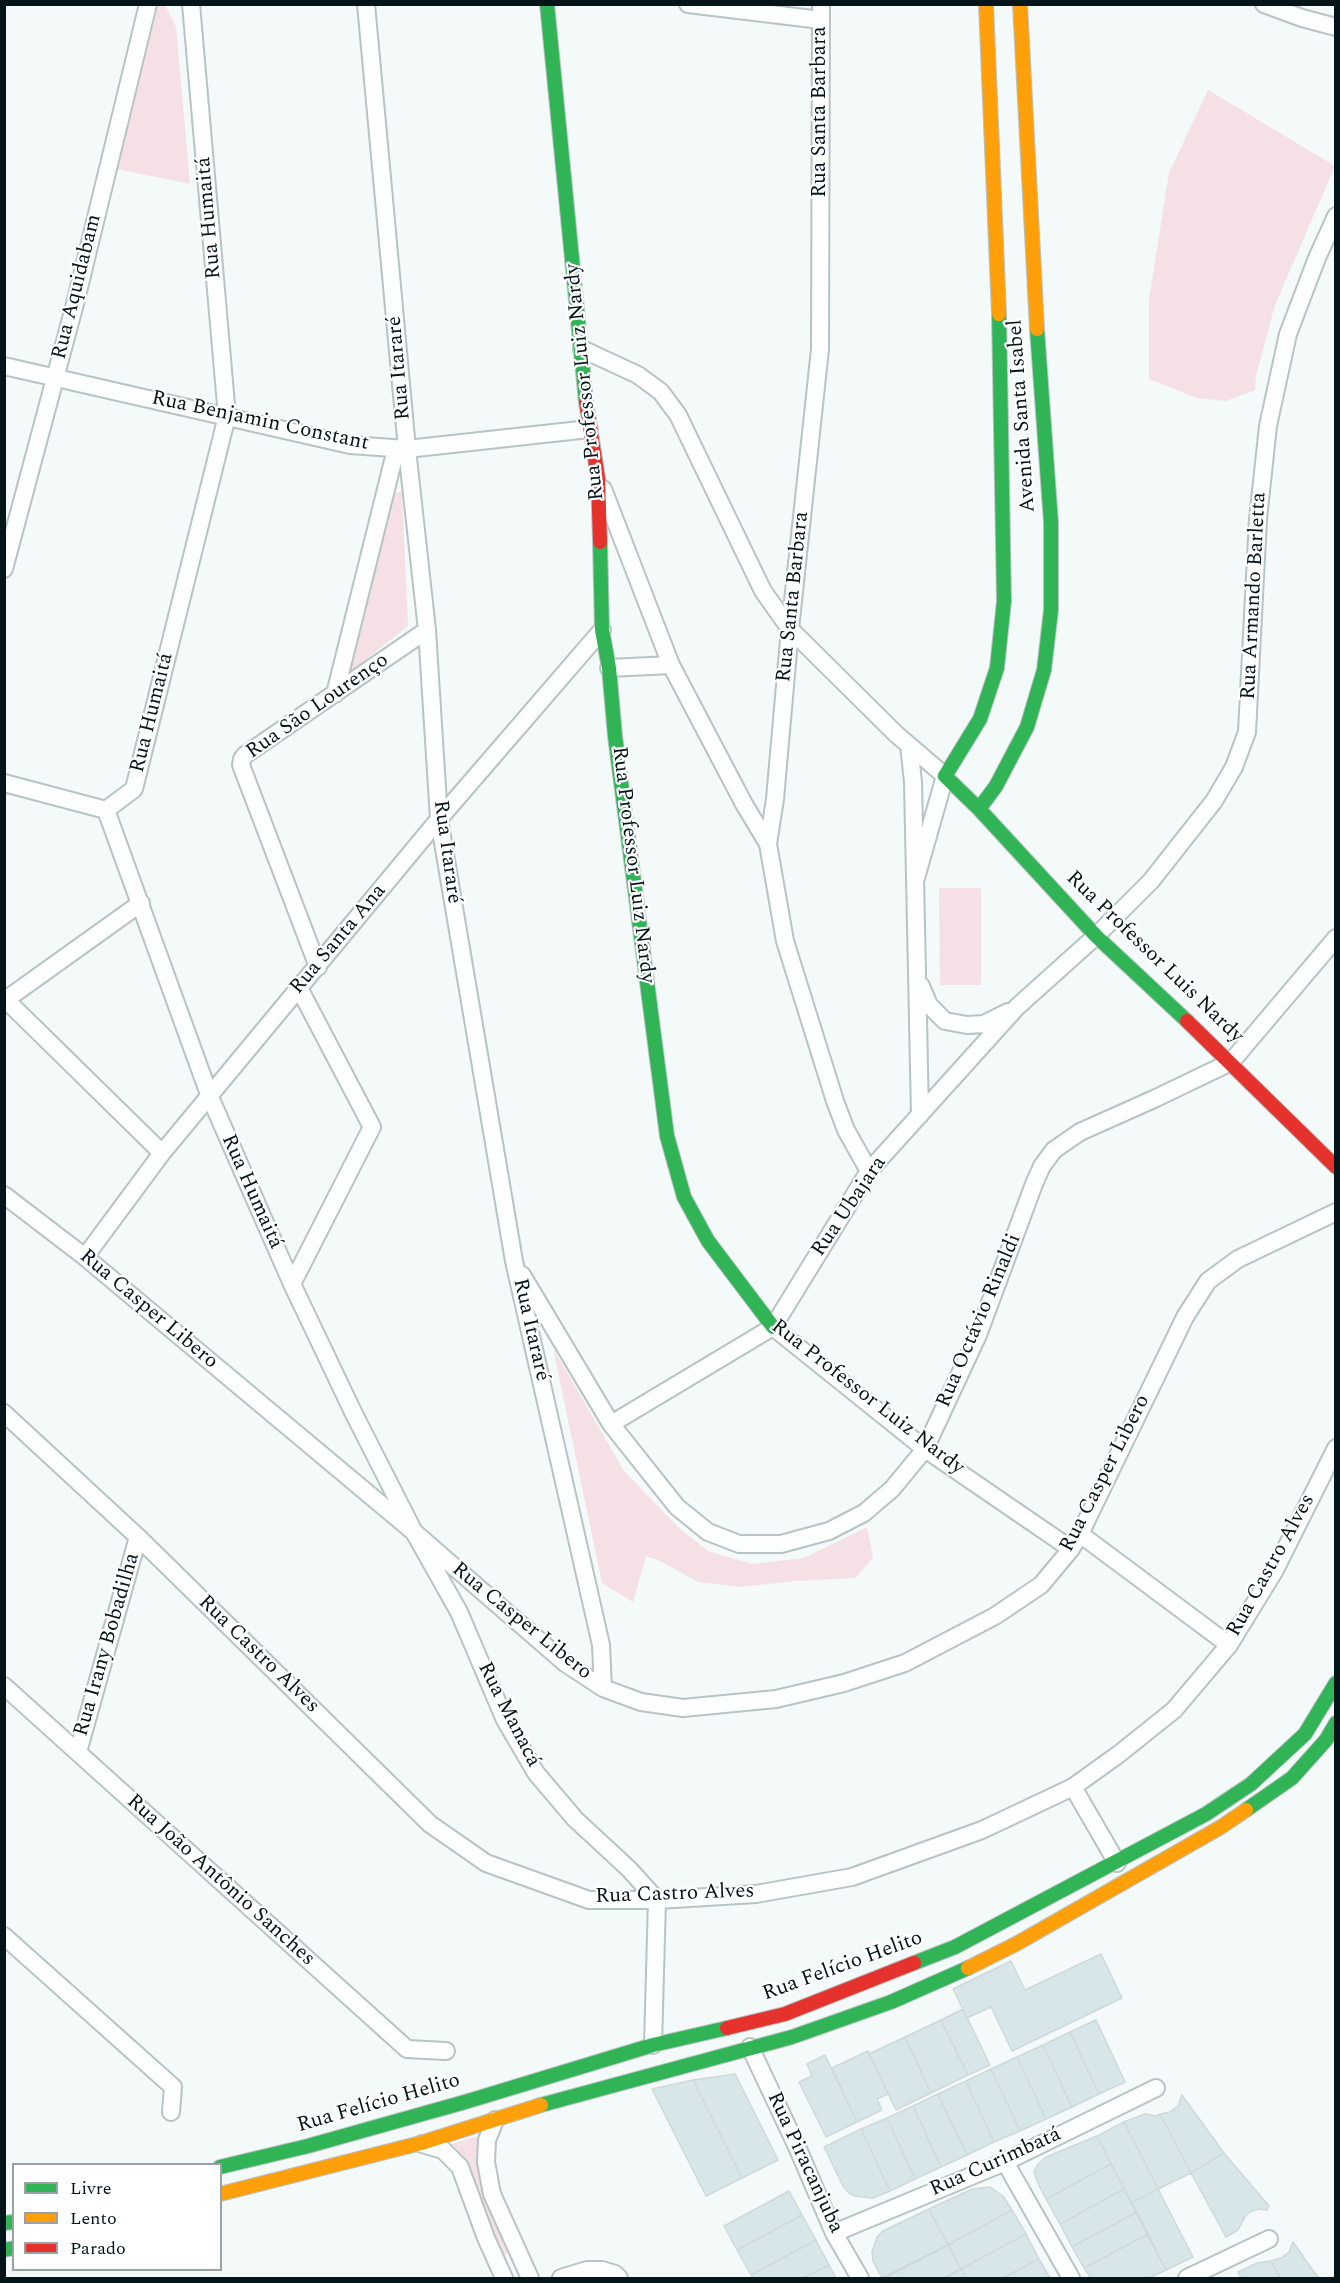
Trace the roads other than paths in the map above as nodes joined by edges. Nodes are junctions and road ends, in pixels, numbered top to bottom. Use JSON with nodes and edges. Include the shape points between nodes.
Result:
{"nodes":[{"id":1,"x":148,"y":4,"type":"edge"},
{"id":2,"x":191,"y":4,"type":"edge"},
{"id":3,"x":366,"y":4,"type":"edge"},
{"id":4,"x":547,"y":4,"type":"edge"},
{"id":5,"x":688,"y":4,"type":"edge"},
{"id":6,"x":986,"y":4,"type":"edge"},
{"id":7,"x":1020,"y":4,"type":"edge"},
{"id":8,"x":1264,"y":4,"type":"edge"},
{"id":9,"x":821,"y":12,"type":"edge"},
{"id":10,"x":1335,"y":27,"type":"edge"},
{"id":11,"x":1335,"y":216,"type":"edge"},
{"id":12,"x":582,"y":349,"type":"junction"},
{"id":13,"x":4,"y":366,"type":"edge"},
{"id":14,"x":56,"y":377,"type":"junction"},
{"id":15,"x":227,"y":416,"type":"junction"},
{"id":16,"x":589,"y":429,"type":"junction"},
{"id":17,"x":402,"y":449,"type":"junction"},
{"id":18,"x":598,"y":477,"type":"junction"},
{"id":19,"x":4,"y":569,"type":"edge"},
{"id":20,"x":790,"y":628,"type":"junction"},
{"id":21,"x":427,"y":630,"type":"junction"},
{"id":22,"x":602,"y":630,"type":"junction"},
{"id":23,"x":671,"y":665,"type":"junction"},
{"id":24,"x":609,"y":668,"type":"junction"},
{"id":25,"x":335,"y":694,"type":"junction"},
{"id":26,"x":909,"y":745,"type":"junction"},
{"id":27,"x":945,"y":776,"type":"junction"},
{"id":28,"x":4,"y":783,"type":"edge"},
{"id":29,"x":979,"y":809,"type":"junction"},
{"id":30,"x":106,"y":810,"type":"junction"},
{"id":31,"x":439,"y":819,"type":"junction"},
{"id":32,"x":768,"y":844,"type":"junction"},
{"id":33,"x":916,"y":878,"type":"junction"},
{"id":34,"x":141,"y":903,"type":"junction"},
{"id":35,"x":1096,"y":936,"type":"junction"},
{"id":36,"x":1335,"y":938,"type":"edge"},
{"id":37,"x":318,"y":966,"type":"junction"},
{"id":38,"x":918,"y":977,"type":"junction"},
{"id":39,"x":299,"y":988,"type":"junction"},
{"id":40,"x":5,"y":1000,"type":"edge"},
{"id":41,"x":1017,"y":1007,"type":"junction"},
{"id":42,"x":1231,"y":1062,"type":"junction"},
{"id":43,"x":210,"y":1097,"type":"junction"},
{"id":44,"x":920,"y":1115,"type":"junction"},
{"id":45,"x":162,"y":1153,"type":"junction"},
{"id":46,"x":1335,"y":1167,"type":"edge"},
{"id":47,"x":869,"y":1171,"type":"junction"},
{"id":48,"x":4,"y":1195,"type":"edge"},
{"id":49,"x":1335,"y":1212,"type":"edge"},
{"id":50,"x":84,"y":1257,"type":"junction"},
{"id":51,"x":514,"y":1261,"type":"junction"},
{"id":52,"x":292,"y":1284,"type":"junction"},
{"id":53,"x":773,"y":1327,"type":"junction"},
{"id":54,"x":4,"y":1413,"type":"edge"},
{"id":55,"x":611,"y":1424,"type":"junction"},
{"id":56,"x":1335,"y":1448,"type":"edge"},
{"id":57,"x":925,"y":1449,"type":"junction"},
{"id":58,"x":414,"y":1532,"type":"junction"},
{"id":59,"x":138,"y":1538,"type":"junction"},
{"id":60,"x":1075,"y":1541,"type":"junction"},
{"id":61,"x":1229,"y":1645,"type":"junction"},
{"id":62,"x":1335,"y":1683,"type":"edge"},
{"id":63,"x":4,"y":1686,"type":"edge"},
{"id":64,"x":603,"y":1688,"type":"junction"},
{"id":65,"x":1335,"y":1723,"type":"edge"},
{"id":66,"x":78,"y":1752,"type":"junction"},
{"id":67,"x":1073,"y":1787,"type":"junction"},
{"id":68,"x":1117,"y":1863,"type":"junction"},
{"id":69,"x":657,"y":1900,"type":"junction"},
{"id":70,"x":4,"y":1936,"type":"edge"},
{"id":71,"x":653,"y":2045,"type":"junction"},
{"id":72,"x":750,"y":2047,"type":"junction"},
{"id":73,"x":446,"y":2051,"type":"dead end"},
{"id":74,"x":1156,"y":2088,"type":"dead end"},
{"id":75,"x":171,"y":2112,"type":"dead end"},
{"id":76,"x":495,"y":2120,"type":"junction"},
{"id":77,"x":421,"y":2143,"type":"junction"},
{"id":78,"x":1005,"y":2162,"type":"junction"},
{"id":79,"x":222,"y":2167,"type":"edge"},
{"id":80,"x":222,"y":2193,"type":"edge"},
{"id":81,"x":834,"y":2233,"type":"junction"},
{"id":82,"x":1269,"y":2239,"type":"dead end"},
{"id":83,"x":504,"y":2278,"type":"edge"},
{"id":84,"x":530,"y":2278,"type":"edge"},
{"id":85,"x":561,"y":2278,"type":"edge"},
{"id":86,"x":619,"y":2278,"type":"edge"},
{"id":87,"x":860,"y":2278,"type":"edge"},
{"id":88,"x":1071,"y":2278,"type":"edge"},
{"id":89,"x":1187,"y":2278,"type":"edge"}],
"edges":[{"from":1,"to":14,"type":"street","name":"Rua Aquidabam"},
{"from":2,"to":15,"type":"street","name":"Rua Humaitá"},
{"from":3,"to":17,"type":"street","name":"Rua Itararé"},
{"from":4,"to":12,"type":"main road","name":"Rua Professor Luiz Nardy"},
{"from":5,"to":9,"type":"street"},
{"from":6,"to":27,"type":"main road","name":"Avenida Santa Isabel","via":[[1000,338],[1004,601],[997,668],[980,719]]},
{"from":7,"to":29,"type":"main road","name":"Avenida Santa Isabel","via":[[1051,523],[1051,610],[1044,670],[1027,727],[996,786]]},
{"from":8,"to":10,"type":"street"},
{"from":9,"to":20,"type":"street","name":"Rua Santa Barbara","via":[[820,348]]},
{"from":11,"to":35,"type":"street","name":"Rua Armando Barletta","via":[[1288,334],[1268,426],[1258,519],[1247,732],[1234,767],[1214,801],[1150,881]]},
{"from":12,"to":16,"type":"main road","name":"Rua Professor Luiz Nardy"},
{"from":12,"to":20,"type":"street","via":[[638,375],[661,392],[678,415],[763,591]]},
{"from":13,"to":14,"type":"street","name":"Rua Benjamin Constant"},
{"from":14,"to":15,"type":"street","name":"Rua Benjamin Constant"},
{"from":14,"to":19,"type":"street","name":"Rua Aquidabam"},
{"from":15,"to":17,"type":"street","name":"Rua Benjamin Constant","via":[[350,445]]},
{"from":15,"to":30,"type":"street","name":"Rua Humaitá","via":[[134,789]]},
{"from":16,"to":17,"type":"street","name":"Rua Benjamin Constant"},
{"from":16,"to":18,"type":"main road","name":"Rua Professor Luiz Nardy"},
{"from":17,"to":21,"type":"street","name":"Rua Itararé"},
{"from":17,"to":25,"type":"street"},
{"from":18,"to":22,"type":"main road","name":"Rua Professor Luiz Nardy"},
{"from":18,"to":23,"type":"street"},
{"from":20,"to":26,"type":"street"},
{"from":20,"to":32,"type":"street","name":"Rua Santa Barbara"},
{"from":21,"to":25,"type":"street","name":"Rua São Lourenço"},
{"from":21,"to":31,"type":"street","name":"Rua Itararé"},
{"from":22,"to":24,"type":"main road","name":"Rua Professor Luiz Nardy"},
{"from":22,"to":31,"type":"street","name":"Rua Santa Ana"},
{"from":23,"to":24,"type":"street"},
{"from":23,"to":32,"type":"street"},
{"from":24,"to":53,"type":"main road","name":"Rua Professor Luiz Nardy","via":[[667,1136],[684,1197],[703,1232]]},
{"from":25,"to":37,"type":"street","name":"Rua São Lourenço","via":[[245,755],[241,765]]},
{"from":26,"to":27,"type":"street"},
{"from":26,"to":33,"type":"street"},
{"from":27,"to":29,"type":"main road","name":"Rua Professor Luis Nardy"},
{"from":27,"to":33,"type":"street"},
{"from":28,"to":30,"type":"street"},
{"from":29,"to":35,"type":"main road","name":"Rua Professor Luis Nardy"},
{"from":30,"to":34,"type":"street","name":"Rua Humaitá"},
{"from":31,"to":37,"type":"street","name":"Rua Santa Ana"},
{"from":31,"to":51,"type":"street","name":"Rua Itararé"},
{"from":32,"to":47,"type":"street","name":"Rua Santa Barbara","via":[[785,941],[835,1101],[846,1131]]},
{"from":33,"to":38,"type":"street"},
{"from":34,"to":40,"type":"street"},
{"from":34,"to":43,"type":"street","name":"Rua Humaitá"},
{"from":35,"to":41,"type":"street","name":"Rua Ubajara"},
{"from":35,"to":42,"type":"main road","name":"Rua Professor Luis Nardy"},
{"from":36,"to":42,"type":"street","name":"Rua Octávio Rinaldi"},
{"from":37,"to":39,"type":"street","name":"Rua Santa Ana"},
{"from":38,"to":41,"type":"street","via":[[928,1005],[945,1021],[984,1024]]},
{"from":38,"to":44,"type":"street"},
{"from":39,"to":43,"type":"street","name":"Rua Santa Ana"},
{"from":39,"to":52,"type":"street","via":[[372,1127]]},
{"from":40,"to":45,"type":"street"},
{"from":41,"to":44,"type":"street","name":"Rua Ubajara"},
{"from":42,"to":46,"type":"main road","name":"Rua Professor Luis Nardy"},
{"from":42,"to":57,"type":"street","name":"Rua Octávio Rinaldi","via":[[1080,1132],[1054,1150],[1034,1184],[978,1335]]},
{"from":43,"to":45,"type":"street","name":"Rua Santa Ana"},
{"from":43,"to":52,"type":"street","name":"Rua Humaitá"},
{"from":44,"to":47,"type":"street","name":"Rua Ubajara"},
{"from":45,"to":50,"type":"street","name":"Rua Santa Ana"},
{"from":47,"to":53,"type":"street","name":"Rua Ubajara"},
{"from":48,"to":50,"type":"street","name":"Rua Casper Libero"},
{"from":49,"to":60,"type":"street","name":"Rua Casper Libero","via":[[1238,1259],[1208,1281],[1185,1317]]},
{"from":50,"to":58,"type":"street","name":"Rua Casper Libero"},
{"from":51,"to":55,"type":"street","name":"Rua Octávio Rinaldi"},
{"from":51,"to":64,"type":"street","name":"Rua Itararé","via":[[601,1645]]},
{"from":52,"to":58,"type":"street","name":"Rua Humaitá"},
{"from":53,"to":55,"type":"street","name":"Rua Ubajara"},
{"from":53,"to":57,"type":"street","name":"Rua Professor Luiz Nardy"},
{"from":54,"to":59,"type":"street","name":"Rua Castro Alves"},
{"from":55,"to":57,"type":"street","name":"Rua Octávio Rinaldi","via":[[677,1507],[708,1532],[740,1545],[781,1544],[829,1531],[864,1513],[892,1489]]},
{"from":56,"to":61,"type":"street","name":"Rua Castro Alves","via":[[1275,1570]]},
{"from":57,"to":60,"type":"street","name":"Rua Professor Luiz Nardy"},
{"from":58,"to":64,"type":"street","name":"Rua Casper Libero","via":[[566,1663]]},
{"from":58,"to":69,"type":"street","name":"Rua Manacá","via":[[459,1612],[506,1720],[536,1773],[575,1819]]},
{"from":59,"to":66,"type":"street","name":"Rua Irany Bobadilha"},
{"from":59,"to":69,"type":"street","name":"Rua Castro Alves","via":[[430,1824],[486,1863],[589,1900]]},
{"from":60,"to":61,"type":"street","name":"Rua Professor Luiz Nardy"},
{"from":60,"to":64,"type":"street","name":"Rua Casper Libero","via":[[1041,1585],[996,1616],[905,1663],[844,1683],[776,1699],[683,1708],[641,1702]]},
{"from":61,"to":67,"type":"street","name":"Rua Castro Alves","via":[[1174,1710]]},
{"from":62,"to":68,"type":"main road","name":"Rua Felício Helito","via":[[1305,1734],[1251,1784]]},
{"from":63,"to":66,"type":"street","name":"Rua João Antônio Sanches"},
{"from":65,"to":72,"type":"main road","via":[[1310,1760],[1273,1793],[1054,1923],[963,1971],[891,2002],[824,2028]]},
{"from":66,"to":73,"type":"street","name":"Rua João Antônio Sanches","via":[[407,2049]]},
{"from":67,"to":68,"type":"street"},
{"from":67,"to":69,"type":"street","name":"Rua Castro Alves","via":[[982,1830],[852,1877],[756,1894]]},
{"from":68,"to":71,"type":"main road","name":"Rua Felício Helito","via":[[955,1947],[854,1989],[785,2014]]},
{"from":69,"to":71,"type":"street"},
{"from":70,"to":75,"type":"street","via":[[172,2087]]},
{"from":71,"to":79,"type":"main road","name":"Rua Felício Helito","via":[[454,2105]]},
{"from":72,"to":76,"type":"main road"},
{"from":72,"to":81,"type":"street","name":"Rua Piracanjuba"},
{"from":74,"to":78,"type":"street","name":"Rua Curimbatá"},
{"from":76,"to":77,"type":"main road"},
{"from":76,"to":84,"type":"street","via":[[486,2162],[492,2194]]},
{"from":77,"to":80,"type":"main road"},
{"from":77,"to":83,"type":"street","via":[[442,2150],[460,2167]]},
{"from":78,"to":81,"type":"street","name":"Rua Curimbatá"},
{"from":78,"to":88,"type":"street"},
{"from":81,"to":87,"type":"street","name":"Rua Piracanjuba"},
{"from":82,"to":89,"type":"street"},
{"from":85,"to":86,"type":"street","via":[[602,2270]]}]}
